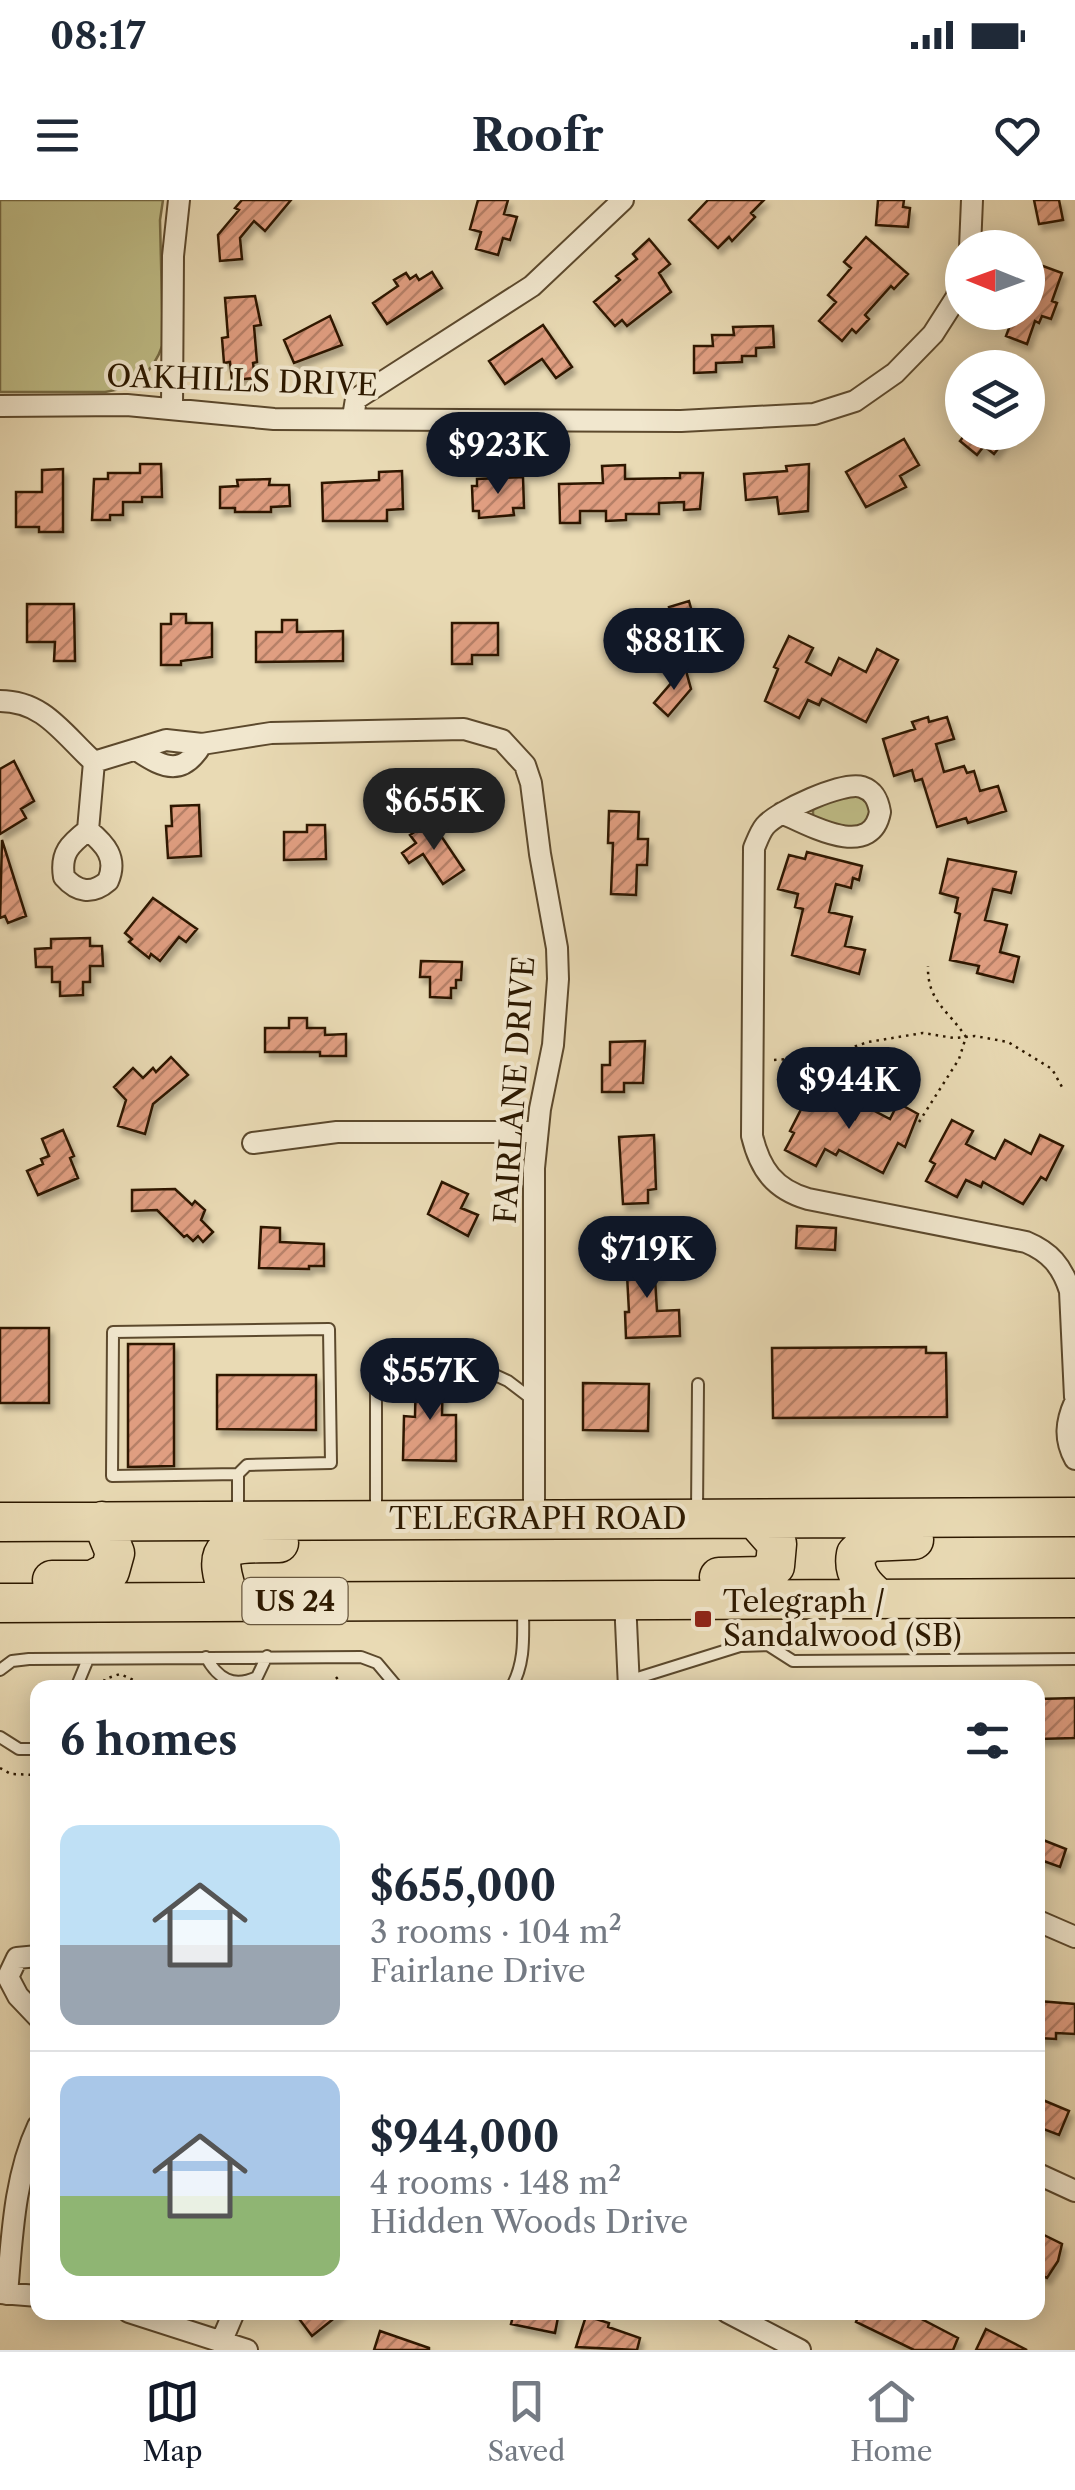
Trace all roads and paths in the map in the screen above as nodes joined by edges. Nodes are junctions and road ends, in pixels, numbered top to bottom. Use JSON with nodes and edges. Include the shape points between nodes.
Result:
{"nodes":[{"id":1,"x":180,"y":200,"type":"edge"},
{"id":2,"x":623,"y":200,"type":"edge"},
{"id":3,"x":972,"y":200,"type":"edge"},
{"id":4,"x":971,"y":230,"type":"edge"},
{"id":5,"x":945,"y":316,"type":"edge"},
{"id":6,"x":0,"y":406,"type":"edge"},
{"id":7,"x":172,"y":408,"type":"junction"},
{"id":8,"x":353,"y":417,"type":"junction"},
{"id":9,"x":0,"y":701,"type":"edge"},
{"id":10,"x":94,"y":762,"type":"junction"},
{"id":11,"x":782,"y":814,"type":"dead end"},
{"id":12,"x":88,"y":830,"type":"dead end"},
{"id":13,"x":928,"y":966,"type":"dead end"},
{"id":14,"x":966,"y":1037,"type":"junction"},
{"id":15,"x":752,"y":1062,"type":"junction"},
{"id":16,"x":1062,"y":1087,"type":"dead end"},
{"id":17,"x":918,"y":1122,"type":"dead end"},
{"id":18,"x":537,"y":1132,"type":"junction"},
{"id":19,"x":253,"y":1144,"type":"dead end"},
{"id":20,"x":698,"y":1384,"type":"dead end"},
{"id":21,"x":1075,"y":1400,"type":"edge"},
{"id":22,"x":534,"y":1402,"type":"junction"},
{"id":23,"x":1075,"y":1460,"type":"edge"},
{"id":24,"x":238,"y":1474,"type":"junction"},
{"id":25,"x":755,"y":1518,"type":"junction"},
{"id":26,"x":697,"y":1519,"type":"junction"},
{"id":27,"x":1075,"y":1519,"type":"edge"},
{"id":28,"x":376,"y":1520,"type":"junction"},
{"id":29,"x":450,"y":1520,"type":"junction"},
{"id":30,"x":534,"y":1520,"type":"junction"},
{"id":31,"x":102,"y":1521,"type":"junction"},
{"id":32,"x":238,"y":1521,"type":"junction"},
{"id":33,"x":0,"y":1522,"type":"edge"},
{"id":34,"x":0,"y":1580,"type":"edge"},
{"id":35,"x":1068,"y":1594,"type":"edge"},
{"id":36,"x":879,"y":1599,"type":"junction"},
{"id":37,"x":522,"y":1600,"type":"junction"},
{"id":38,"x":625,"y":1600,"type":"junction"},
{"id":39,"x":230,"y":1602,"type":"junction"},
{"id":40,"x":0,"y":1603,"type":"edge"},
{"id":41,"x":267,"y":1656,"type":"junction"},
{"id":42,"x":206,"y":1657,"type":"junction"},
{"id":43,"x":88,"y":1659,"type":"junction"},
{"id":44,"x":1075,"y":1659,"type":"edge"},
{"id":45,"x":0,"y":1670,"type":"edge"},
{"id":46,"x":336,"y":1677,"type":"dead end"},
{"id":47,"x":79,"y":1680,"type":"edge"},
{"id":48,"x":104,"y":1680,"type":"edge"},
{"id":49,"x":134,"y":1680,"type":"edge"},
{"id":50,"x":237,"y":1680,"type":"edge"},
{"id":51,"x":248,"y":1680,"type":"edge"},
{"id":52,"x":338,"y":1680,"type":"edge"},
{"id":53,"x":391,"y":1680,"type":"edge"},
{"id":54,"x":515,"y":1680,"type":"edge"},
{"id":55,"x":628,"y":1680,"type":"edge"},
{"id":56,"x":640,"y":1680,"type":"edge"},
{"id":57,"x":0,"y":1737,"type":"edge"},
{"id":58,"x":30,"y":1749,"type":"edge"},
{"id":59,"x":0,"y":1768,"type":"edge"},
{"id":60,"x":30,"y":1774,"type":"edge"},
{"id":61,"x":1045,"y":1925,"type":"edge"},
{"id":62,"x":1075,"y":1937,"type":"edge"},
{"id":63,"x":30,"y":1957,"type":"edge"},
{"id":64,"x":30,"y":2009,"type":"edge"},
{"id":65,"x":30,"y":2144,"type":"edge"},
{"id":66,"x":1045,"y":2177,"type":"edge"},
{"id":67,"x":1075,"y":2190,"type":"edge"},
{"id":68,"x":3,"y":2294,"type":"edge"},
{"id":69,"x":30,"y":2296,"type":"edge"},
{"id":70,"x":156,"y":2320,"type":"edge"},
{"id":71,"x":231,"y":2320,"type":"edge"},
{"id":72,"x":742,"y":2320,"type":"edge"},
{"id":73,"x":222,"y":2340,"type":"junction"},
{"id":74,"x":247,"y":2350,"type":"edge"},
{"id":75,"x":800,"y":2350,"type":"edge"}],
"edges":[{"from":1,"to":7,"type":"street"},
{"from":2,"to":8,"type":"street","via":[[532,286],[356,398]]},
{"from":3,"to":4,"type":"street"},
{"from":5,"to":8,"type":"street","name":"OAKHILLS DRIVE","via":[[895,372],[855,400],[814,414],[682,421]]},
{"from":6,"to":7,"type":"street","name":"OAKHILLS DRIVE"},
{"from":7,"to":8,"type":"street","name":"OAKHILLS DRIVE","via":[[274,419]]},
{"from":9,"to":10,"type":"street","via":[[42,711]]},
{"from":10,"to":12,"type":"street"},
{"from":10,"to":18,"type":"street","name":"FAIRLANE DRIVE","via":[[138,751],[156,764],[180,766],[202,744],[271,733],[441,728],[484,733],[513,750],[531,784],[557,948],[553,1045]]},
{"from":11,"to":15,"type":"street","via":[[765,826],[754,848]]},
{"from":13,"to":14,"type":"path","via":[[933,998]]},
{"from":14,"to":15,"type":"path","via":[[922,1034],[828,1056]]},
{"from":14,"to":16,"type":"path","via":[[1008,1042],[1052,1069]]},
{"from":14,"to":17,"type":"path"},
{"from":15,"to":21,"type":"street","via":[[752,1136],[774,1183],[808,1200],[1026,1242],[1056,1262],[1072,1303]]},
{"from":18,"to":19,"type":"street","via":[[336,1132]]},
{"from":18,"to":22,"type":"street","name":"FAIRLANE DRIVE"},
{"from":20,"to":26,"type":"lane"},
{"from":21,"to":23,"type":"street","via":[[1067,1426]]},
{"from":22,"to":28,"type":"lane","via":[[469,1362],[376,1364]]},
{"from":22,"to":30,"type":"street","name":"FAIRLANE DRIVE"},
{"from":24,"to":24,"type":"lane","via":[[112,1476],[112,1332],[329,1329],[331,1464],[248,1465]]},
{"from":24,"to":32,"type":"lane"},
{"from":25,"to":26,"type":"highway","name":"TELEGRAPH ROAD"},
{"from":25,"to":27,"type":"highway","name":"TELEGRAPH ROAD"},
{"from":25,"to":38,"type":"highway","via":[[776,1544],[771,1571],[650,1578]]},
{"from":26,"to":30,"type":"highway","name":"TELEGRAPH ROAD"},
{"from":27,"to":36,"type":"highway","via":[[1053,1540],[868,1542],[854,1563]]},
{"from":28,"to":29,"type":"highway","name":"TELEGRAPH ROAD"},
{"from":28,"to":32,"type":"highway","name":"TELEGRAPH ROAD"},
{"from":29,"to":30,"type":"highway","name":"TELEGRAPH ROAD"},
{"from":29,"to":39,"type":"highway","via":[[412,1542],[236,1544],[225,1550],[219,1566]]},
{"from":31,"to":32,"type":"highway","name":"TELEGRAPH ROAD"},
{"from":31,"to":33,"type":"highway","name":"TELEGRAPH ROAD"},
{"from":31,"to":34,"type":"highway","via":[[115,1554],[105,1576]]},
{"from":35,"to":36,"type":"highway","number":"US 24"},
{"from":36,"to":38,"type":"highway","number":"US 24"},
{"from":37,"to":38,"type":"highway","number":"US 24"},
{"from":37,"to":39,"type":"highway","number":"US 24"},
{"from":37,"to":54,"type":"lane"},
{"from":38,"to":55,"type":"street"},
{"from":39,"to":40,"type":"highway","number":"US 24"},
{"from":41,"to":42,"type":"lane"},
{"from":41,"to":51,"type":"lane","via":[[257,1677]]},
{"from":41,"to":53,"type":"lane","via":[[361,1657]]},
{"from":42,"to":43,"type":"lane"},
{"from":42,"to":50,"type":"lane","via":[[214,1673]]},
{"from":43,"to":45,"type":"lane","via":[[29,1658]]},
{"from":43,"to":47,"type":"lane"},
{"from":44,"to":56,"type":"lane","via":[[793,1661],[768,1646],[740,1646]]},
{"from":46,"to":52,"type":"path"},
{"from":48,"to":49,"type":"path","via":[[120,1674]]},
{"from":57,"to":58,"type":"lane"},
{"from":59,"to":60,"type":"path"},
{"from":61,"to":62,"type":"street"},
{"from":63,"to":64,"type":"street","via":[[17,1958],[8,1977]]},
{"from":65,"to":68,"type":"street"},
{"from":66,"to":67,"type":"street"},
{"from":68,"to":69,"type":"street"},
{"from":70,"to":73,"type":"street"},
{"from":71,"to":73,"type":"street"},
{"from":72,"to":75,"type":"street"},
{"from":73,"to":74,"type":"street"}]}
